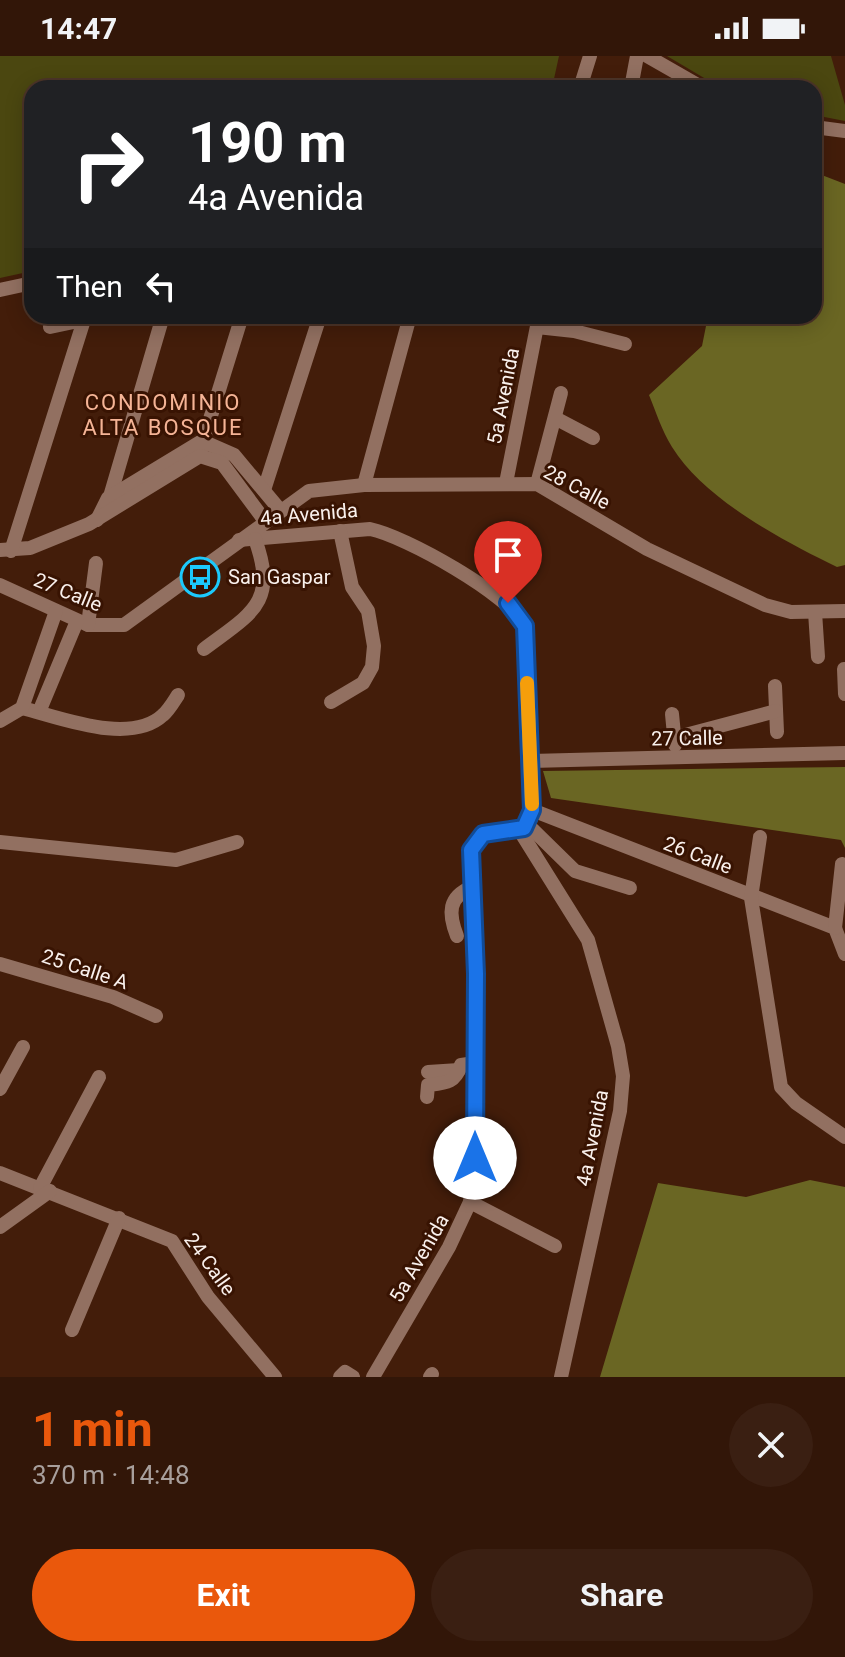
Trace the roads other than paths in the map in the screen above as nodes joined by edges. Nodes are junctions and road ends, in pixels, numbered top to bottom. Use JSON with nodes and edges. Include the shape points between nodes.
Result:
{"nodes":[{"id":1,"x":590,"y":56,"type":"edge"},
{"id":2,"x":637,"y":56,"type":"edge"},
{"id":3,"x":647,"y":56,"type":"edge"},
{"id":4,"x":582,"y":80,"type":"edge"},
{"id":5,"x":632,"y":80,"type":"edge"},
{"id":6,"x":689,"y":80,"type":"edge"},
{"id":7,"x":822,"y":128,"type":"edge"},
{"id":8,"x":845,"y":131,"type":"edge"},
{"id":9,"x":24,"y":285,"type":"edge"},
{"id":10,"x":0,"y":290,"type":"edge"},
{"id":11,"x":65,"y":324,"type":"edge"},
{"id":12,"x":83,"y":324,"type":"edge"},
{"id":13,"x":161,"y":324,"type":"edge"},
{"id":14,"x":240,"y":324,"type":"edge"},
{"id":15,"x":317,"y":324,"type":"edge"},
{"id":16,"x":408,"y":324,"type":"edge"},
{"id":17,"x":538,"y":324,"type":"edge"},
{"id":18,"x":546,"y":324,"type":"edge"},
{"id":19,"x":50,"y":327,"type":"dead end"},
{"id":20,"x":625,"y":344,"type":"dead end"},
{"id":21,"x":561,"y":393,"type":"dead end"},
{"id":22,"x":555,"y":418,"type":"junction"},
{"id":23,"x":593,"y":438,"type":"dead end"},
{"id":24,"x":201,"y":449,"type":"junction"},
{"id":25,"x":506,"y":483,"type":"junction"},
{"id":26,"x":537,"y":484,"type":"junction"},
{"id":27,"x":364,"y":485,"type":"junction"},
{"id":28,"x":264,"y":490,"type":"junction"},
{"id":29,"x":108,"y":498,"type":"junction"},
{"id":30,"x":280,"y":510,"type":"junction"},
{"id":31,"x":116,"y":511,"type":"junction"},
{"id":32,"x":97,"y":520,"type":"junction"},
{"id":33,"x":265,"y":521,"type":"junction"},
{"id":34,"x":340,"y":531,"type":"junction"},
{"id":35,"x":255,"y":539,"type":"junction"},
{"id":36,"x":239,"y":540,"type":"junction"},
{"id":37,"x":6,"y":550,"type":"edge"},
{"id":38,"x":96,"y":563,"type":"dead end"},
{"id":39,"x":0,"y":585,"type":"edge"},
{"id":40,"x":56,"y":611,"type":"junction"},
{"id":41,"x":845,"y":611,"type":"edge"},
{"id":42,"x":815,"y":612,"type":"junction"},
{"id":43,"x":83,"y":623,"type":"junction"},
{"id":44,"x":204,"y":649,"type":"dead end"},
{"id":45,"x":818,"y":657,"type":"dead end"},
{"id":46,"x":844,"y":669,"type":"edge"},
{"id":47,"x":775,"y":686,"type":"dead end"},
{"id":48,"x":845,"y":694,"type":"edge"},
{"id":49,"x":178,"y":695,"type":"dead end"},
{"id":50,"x":331,"y":702,"type":"dead end"},
{"id":51,"x":22,"y":708,"type":"junction"},
{"id":52,"x":776,"y":711,"type":"junction"},
{"id":53,"x":39,"y":712,"type":"junction"},
{"id":54,"x":672,"y":714,"type":"dead end"},
{"id":55,"x":0,"y":721,"type":"edge"},
{"id":56,"x":777,"y":732,"type":"dead end"},
{"id":57,"x":674,"y":738,"type":"junction"},
{"id":58,"x":845,"y":753,"type":"edge"},
{"id":59,"x":676,"y":758,"type":"junction"},
{"id":60,"x":531,"y":761,"type":"junction"},
{"id":61,"x":532,"y":810,"type":"junction"},
{"id":62,"x":524,"y":828,"type":"junction"},
{"id":63,"x":760,"y":837,"type":"dead end"},
{"id":64,"x":0,"y":842,"type":"edge"},
{"id":65,"x":237,"y":842,"type":"dead end"},
{"id":66,"x":842,"y":864,"type":"dead end"},
{"id":67,"x":472,"y":887,"type":"junction"},
{"id":68,"x":630,"y":888,"type":"dead end"},
{"id":69,"x":751,"y":898,"type":"junction"},
{"id":70,"x":835,"y":928,"type":"junction"},
{"id":71,"x":457,"y":936,"type":"dead end"},
{"id":72,"x":844,"y":948,"type":"edge"},
{"id":73,"x":0,"y":964,"type":"edge"},
{"id":74,"x":156,"y":1016,"type":"dead end"},
{"id":75,"x":23,"y":1047,"type":"dead end"},
{"id":76,"x":475,"y":1063,"type":"junction"},
{"id":77,"x":99,"y":1077,"type":"dead end"},
{"id":78,"x":428,"y":1080,"type":"dead end"},
{"id":79,"x":0,"y":1089,"type":"edge"},
{"id":80,"x":845,"y":1137,"type":"edge"},
{"id":81,"x":0,"y":1173,"type":"edge"},
{"id":82,"x":45,"y":1189,"type":"junction"},
{"id":83,"x":470,"y":1202,"type":"junction"},
{"id":84,"x":119,"y":1218,"type":"junction"},
{"id":85,"x":0,"y":1227,"type":"edge"},
{"id":86,"x":555,"y":1246,"type":"dead end"},
{"id":87,"x":72,"y":1330,"type":"dead end"},
{"id":88,"x":275,"y":1377,"type":"edge"},
{"id":89,"x":340,"y":1377,"type":"edge"},
{"id":90,"x":353,"y":1377,"type":"edge"},
{"id":91,"x":373,"y":1377,"type":"edge"},
{"id":92,"x":561,"y":1377,"type":"edge"}],
"edges":[{"from":1,"to":4,"type":"street"},
{"from":2,"to":5,"type":"street"},
{"from":3,"to":6,"type":"street"},
{"from":7,"to":8,"type":"street"},
{"from":9,"to":10,"type":"street"},
{"from":11,"to":19,"type":"street"},
{"from":12,"to":37,"type":"street"},
{"from":13,"to":29,"type":"street"},
{"from":14,"to":24,"type":"street"},
{"from":15,"to":28,"type":"street"},
{"from":16,"to":27,"type":"street"},
{"from":17,"to":25,"type":"street","name":"5a Avenida"},
{"from":18,"to":20,"type":"street"},
{"from":21,"to":22,"type":"street"},
{"from":22,"to":23,"type":"street"},
{"from":22,"to":26,"type":"street"},
{"from":24,"to":28,"type":"street","via":[[234,455]]},
{"from":24,"to":29,"type":"street"},
{"from":24,"to":31,"type":"street"},
{"from":24,"to":33,"type":"street","via":[[222,463]]},
{"from":25,"to":26,"type":"street","name":"28 Calle"},
{"from":25,"to":27,"type":"street","name":"28 Calle"},
{"from":26,"to":42,"type":"street","name":"28 Calle","via":[[647,549],[765,605]]},
{"from":27,"to":30,"type":"street","name":"28 Calle","via":[[320,487]]},
{"from":28,"to":30,"type":"street"},
{"from":29,"to":31,"type":"street"},
{"from":29,"to":32,"type":"street"},
{"from":30,"to":33,"type":"street","name":"28 Calle"},
{"from":31,"to":32,"type":"street"},
{"from":32,"to":37,"type":"street","via":[[30,548]]},
{"from":33,"to":36,"type":"street","name":"28 Calle"},
{"from":34,"to":35,"type":"street","name":"4a Avenida"},
{"from":34,"to":50,"type":"street","via":[[352,587],[368,611],[374,646],[372,667],[363,683]]},
{"from":34,"to":60,"type":"street","name":"4a Avenida","via":[[370,529],[394,536],[518,612],[525,626]]},
{"from":35,"to":36,"type":"street","name":"4a Avenida"},
{"from":35,"to":44,"type":"street","via":[[266,574],[256,607]]},
{"from":36,"to":43,"type":"street","name":"27 Calle","via":[[124,625]]},
{"from":38,"to":43,"type":"street"},
{"from":39,"to":40,"type":"street","name":"27 Calle"},
{"from":40,"to":43,"type":"street","name":"27 Calle"},
{"from":40,"to":51,"type":"street"},
{"from":41,"to":42,"type":"street","name":"28 Calle"},
{"from":42,"to":45,"type":"street"},
{"from":43,"to":53,"type":"street"},
{"from":46,"to":48,"type":"street"},
{"from":47,"to":52,"type":"street"},
{"from":49,"to":53,"type":"street","via":[[162,717],[117,728]]},
{"from":51,"to":53,"type":"street"},
{"from":51,"to":55,"type":"street"},
{"from":52,"to":56,"type":"street"},
{"from":52,"to":57,"type":"street"},
{"from":54,"to":57,"type":"street"},
{"from":57,"to":59,"type":"street"},
{"from":58,"to":59,"type":"street","name":"27 Calle"},
{"from":59,"to":60,"type":"street","name":"27 Calle"},
{"from":60,"to":61,"type":"street","name":"4a Avenida"},
{"from":61,"to":62,"type":"street","name":"4a Avenida"},
{"from":61,"to":69,"type":"street","name":"26 Calle"},
{"from":62,"to":67,"type":"street","name":"5a Avenida","via":[[483,834],[473,843]]},
{"from":62,"to":68,"type":"street","via":[[575,871]]},
{"from":62,"to":92,"type":"street","name":"4a Avenida","via":[[588,940],[623,1076],[620,1111]]},
{"from":63,"to":69,"type":"street"},
{"from":64,"to":65,"type":"street","via":[[176,860]]},
{"from":66,"to":70,"type":"street"},
{"from":67,"to":71,"type":"street","via":[[451,903]]},
{"from":67,"to":76,"type":"street","name":"5a Avenida"},
{"from":69,"to":70,"type":"street","name":"26 Calle"},
{"from":69,"to":80,"type":"street","via":[[781,1087]]},
{"from":70,"to":72,"type":"street"},
{"from":73,"to":74,"type":"street","name":"25 Calle A","via":[[113,997]]},
{"from":75,"to":79,"type":"street"},
{"from":76,"to":78,"type":"street","via":[[465,1062],[450,1083]]},
{"from":76,"to":83,"type":"street","name":"5a Avenida"},
{"from":77,"to":82,"type":"street"},
{"from":81,"to":82,"type":"street","name":"24 Calle"},
{"from":82,"to":84,"type":"street","name":"24 Calle"},
{"from":82,"to":85,"type":"street"},
{"from":83,"to":86,"type":"street"},
{"from":83,"to":91,"type":"street","name":"5a Avenida"},
{"from":84,"to":87,"type":"street"},
{"from":84,"to":88,"type":"street","name":"24 Calle","via":[[172,1241],[208,1297]]},
{"from":89,"to":90,"type":"street","via":[[345,1372]]}]}
